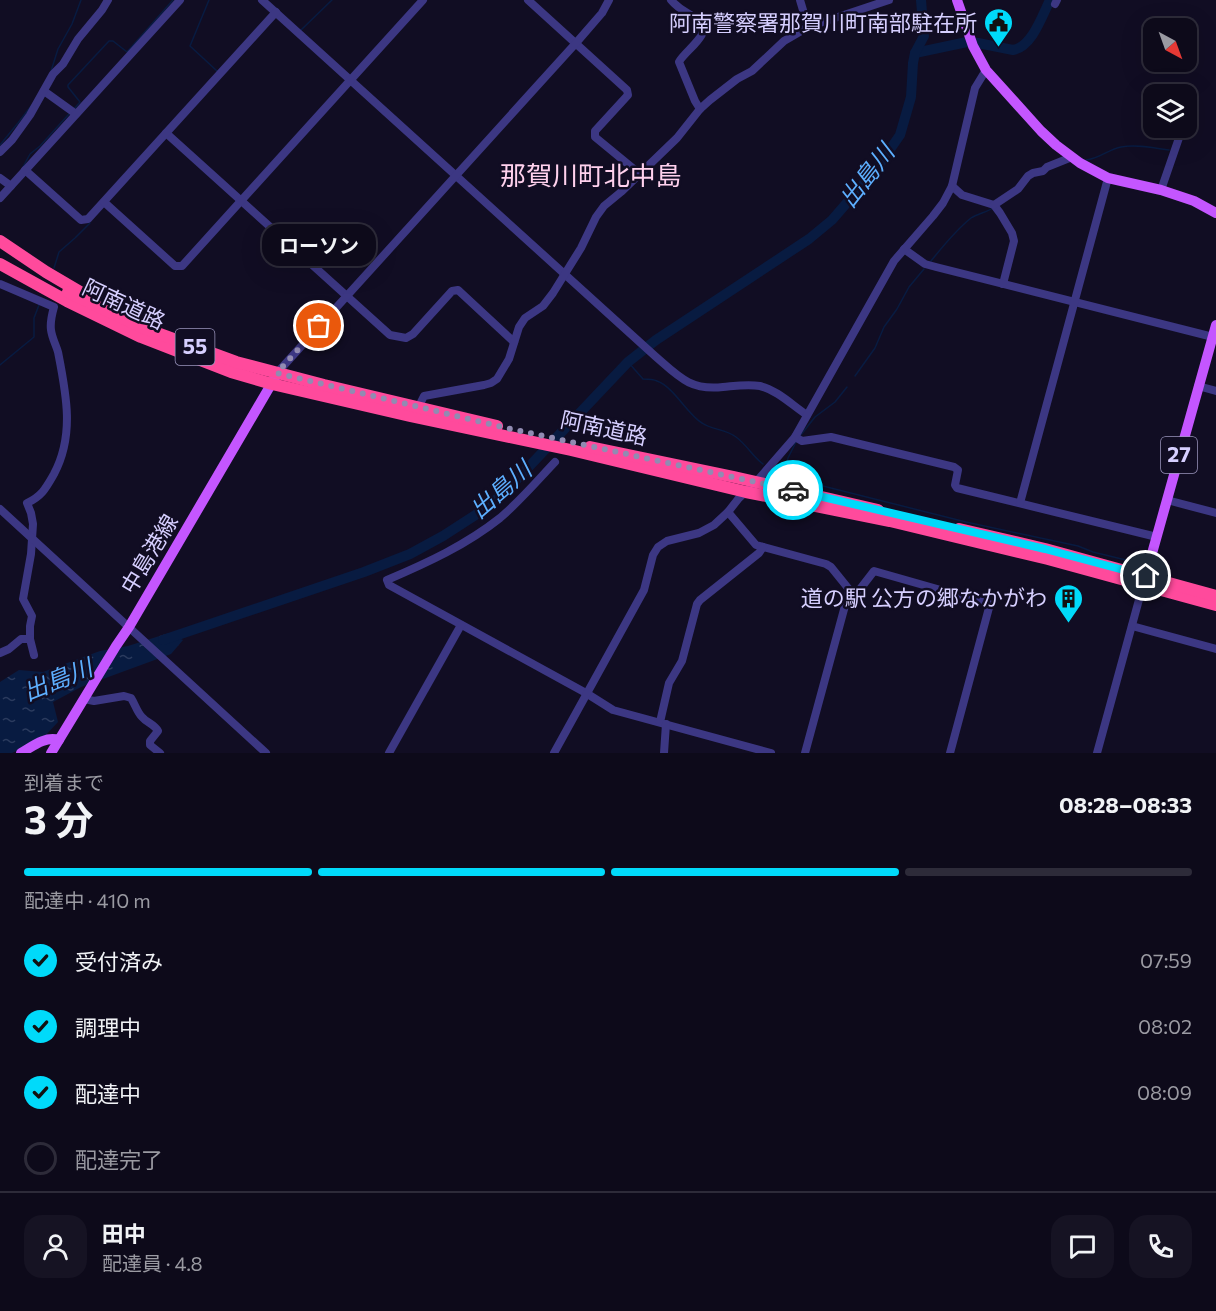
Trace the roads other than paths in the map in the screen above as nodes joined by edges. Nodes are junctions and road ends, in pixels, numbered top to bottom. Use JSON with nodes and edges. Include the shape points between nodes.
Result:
{"nodes":[{"id":1,"x":108,"y":0,"type":"edge"},
{"id":2,"x":180,"y":0,"type":"edge"},
{"id":3,"x":262,"y":0,"type":"edge"},
{"id":4,"x":423,"y":0,"type":"edge"},
{"id":5,"x":528,"y":0,"type":"edge"},
{"id":6,"x":609,"y":0,"type":"edge"},
{"id":7,"x":671,"y":0,"type":"edge"},
{"id":8,"x":800,"y":0,"type":"edge"},
{"id":9,"x":889,"y":0,"type":"edge"},
{"id":10,"x":957,"y":0,"type":"edge"},
{"id":11,"x":276,"y":12,"type":"junction"},
{"id":12,"x":808,"y":27,"type":"junction"},
{"id":13,"x":576,"y":43,"type":"junction"},
{"id":14,"x":986,"y":70,"type":"junction"},
{"id":15,"x":350,"y":80,"type":"junction"},
{"id":16,"x":44,"y":91,"type":"junction"},
{"id":17,"x":700,"y":110,"type":"junction"},
{"id":18,"x":74,"y":112,"type":"junction"},
{"id":19,"x":168,"y":135,"type":"junction"},
{"id":20,"x":1179,"y":138,"type":"edge"},
{"id":21,"x":0,"y":152,"type":"edge"},
{"id":22,"x":1072,"y":157,"type":"junction"},
{"id":23,"x":25,"y":170,"type":"junction"},
{"id":24,"x":639,"y":174,"type":"junction"},
{"id":25,"x":456,"y":175,"type":"junction"},
{"id":26,"x":1108,"y":178,"type":"junction"},
{"id":27,"x":7,"y":183,"type":"edge"},
{"id":28,"x":952,"y":186,"type":"junction"},
{"id":29,"x":1161,"y":190,"type":"junction"},
{"id":30,"x":0,"y":198,"type":"edge"},
{"id":31,"x":241,"y":200,"type":"junction"},
{"id":32,"x":105,"y":203,"type":"junction"},
{"id":33,"x":994,"y":205,"type":"junction"},
{"id":34,"x":1216,"y":213,"type":"edge"},
{"id":35,"x":0,"y":241,"type":"edge"},
{"id":36,"x":904,"y":249,"type":"junction"},
{"id":37,"x":0,"y":255,"type":"edge"},
{"id":38,"x":0,"y":264,"type":"edge"},
{"id":39,"x":0,"y":273,"type":"edge"},
{"id":40,"x":565,"y":274,"type":"junction"},
{"id":41,"x":42,"y":283,"type":"junction"},
{"id":42,"x":0,"y":284,"type":"edge"},
{"id":43,"x":1003,"y":284,"type":"junction"},
{"id":44,"x":347,"y":296,"type":"junction"},
{"id":45,"x":1074,"y":303,"type":"junction"},
{"id":46,"x":114,"y":319,"type":"junction"},
{"id":47,"x":1214,"y":331,"type":"edge"},
{"id":48,"x":514,"y":342,"type":"junction"},
{"id":49,"x":274,"y":379,"type":"junction"},
{"id":50,"x":1198,"y":386,"type":"junction"},
{"id":51,"x":1216,"y":391,"type":"edge"},
{"id":52,"x":418,"y":408,"type":"junction"},
{"id":53,"x":807,"y":415,"type":"junction"},
{"id":54,"x":795,"y":437,"type":"junction"},
{"id":55,"x":532,"y":438,"type":"junction"},
{"id":56,"x":574,"y":447,"type":"junction"},
{"id":57,"x":555,"y":462,"type":"dead end"},
{"id":58,"x":756,"y":482,"type":"junction"},
{"id":59,"x":746,"y":492,"type":"junction"},
{"id":60,"x":1167,"y":500,"type":"junction"},
{"id":61,"x":1020,"y":503,"type":"junction"},
{"id":62,"x":0,"y":509,"type":"edge"},
{"id":63,"x":728,"y":512,"type":"junction"},
{"id":64,"x":1216,"y":513,"type":"edge"},
{"id":65,"x":1157,"y":537,"type":"junction"},
{"id":66,"x":31,"y":538,"type":"junction"},
{"id":67,"x":763,"y":547,"type":"junction"},
{"id":68,"x":1144,"y":580,"type":"junction"},
{"id":69,"x":849,"y":591,"type":"junction"},
{"id":70,"x":1216,"y":596,"type":"edge"},
{"id":71,"x":1216,"y":605,"type":"edge"},
{"id":72,"x":461,"y":625,"type":"junction"},
{"id":73,"x":1132,"y":626,"type":"junction"},
{"id":74,"x":129,"y":627,"type":"junction"},
{"id":75,"x":30,"y":639,"type":"junction"},
{"id":76,"x":1216,"y":648,"type":"edge"},
{"id":77,"x":0,"y":653,"type":"edge"},
{"id":78,"x":34,"y":655,"type":"dead end"},
{"id":79,"x":586,"y":693,"type":"junction"},
{"id":80,"x":84,"y":699,"type":"junction"},
{"id":81,"x":663,"y":723,"type":"junction"},
{"id":82,"x":59,"y":740,"type":"junction"},
{"id":83,"x":21,"y":753,"type":"edge"},
{"id":84,"x":51,"y":753,"type":"edge"},
{"id":85,"x":160,"y":753,"type":"edge"},
{"id":86,"x":266,"y":753,"type":"edge"},
{"id":87,"x":389,"y":753,"type":"edge"},
{"id":88,"x":554,"y":753,"type":"edge"},
{"id":89,"x":664,"y":753,"type":"edge"},
{"id":90,"x":771,"y":753,"type":"edge"},
{"id":91,"x":805,"y":753,"type":"edge"},
{"id":92,"x":950,"y":753,"type":"edge"},
{"id":93,"x":1097,"y":753,"type":"edge"}],
"edges":[{"from":1,"to":16,"type":"street"},
{"from":2,"to":18,"type":"street"},
{"from":3,"to":11,"type":"street"},
{"from":4,"to":15,"type":"street"},
{"from":5,"to":13,"type":"street"},
{"from":6,"to":13,"type":"street"},
{"from":7,"to":17,"type":"street","via":[[699,20],[704,29],[680,62]]},
{"from":8,"to":12,"type":"street"},
{"from":9,"to":12,"type":"street"},
{"from":10,"to":14,"type":"main road"},
{"from":11,"to":15,"type":"street"},
{"from":11,"to":19,"type":"street"},
{"from":12,"to":17,"type":"street"},
{"from":13,"to":24,"type":"street","via":[[627,90],[628,95],[595,131],[595,137]]},
{"from":13,"to":25,"type":"street"},
{"from":14,"to":22,"type":"main road","via":[[1041,131]]},
{"from":14,"to":28,"type":"street","via":[[975,88]]},
{"from":15,"to":25,"type":"street"},
{"from":15,"to":31,"type":"street"},
{"from":16,"to":18,"type":"street"},
{"from":16,"to":21,"type":"street"},
{"from":17,"to":24,"type":"street"},
{"from":18,"to":23,"type":"street"},
{"from":19,"to":31,"type":"street"},
{"from":19,"to":32,"type":"street"},
{"from":20,"to":29,"type":"street"},
{"from":22,"to":26,"type":"main road"},
{"from":22,"to":33,"type":"street","via":[[1028,176],[1018,189]]},
{"from":23,"to":27,"type":"street"},
{"from":23,"to":32,"type":"street","via":[[81,220],[88,219]]},
{"from":24,"to":40,"type":"street","via":[[604,206]]},
{"from":25,"to":40,"type":"street"},
{"from":25,"to":44,"type":"street"},
{"from":26,"to":29,"type":"main road"},
{"from":26,"to":45,"type":"street"},
{"from":27,"to":30,"type":"street"},
{"from":28,"to":33,"type":"street","via":[[962,195]]},
{"from":28,"to":36,"type":"street","via":[[943,203]]},
{"from":29,"to":34,"type":"main road"},
{"from":31,"to":32,"type":"street","via":[[182,266],[175,266]]},
{"from":31,"to":44,"type":"street"},
{"from":33,"to":43,"type":"street","via":[[1014,241]]},
{"from":35,"to":46,"type":"highway","number":"55"},
{"from":36,"to":43,"type":"street","via":[[925,264]]},
{"from":36,"to":53,"type":"street","via":[[881,281]]},
{"from":37,"to":41,"type":"highway","name":"阿南道路","number":"55"},
{"from":38,"to":41,"type":"highway","name":"阿南道路","number":"55"},
{"from":39,"to":46,"type":"highway","number":"55","via":[[44,297]]},
{"from":40,"to":48,"type":"street","via":[[543,306],[525,318]]},
{"from":40,"to":53,"type":"street","via":[[686,382],[711,389],[761,386]]},
{"from":41,"to":46,"type":"highway","name":"阿南道路","number":"55"},
{"from":42,"to":66,"type":"street","via":[[54,307],[51,330],[66,402],[68,426],[59,465],[38,498],[27,503],[33,524]]},
{"from":43,"to":45,"type":"street"},
{"from":44,"to":48,"type":"street","via":[[390,335],[406,338],[452,291],[458,290]]},
{"from":44,"to":49,"type":"street"},
{"from":45,"to":47,"type":"street"},
{"from":45,"to":61,"type":"street"},
{"from":46,"to":49,"type":"highway","name":"阿南道路","number":"55","via":[[231,372]]},
{"from":47,"to":50,"type":"main road","number":"27"},
{"from":48,"to":52,"type":"street","via":[[497,379],[424,396]]},
{"from":49,"to":52,"type":"highway","name":"阿南道路","number":"55"},
{"from":49,"to":55,"type":"highway","name":"阿南道路","number":"55","via":[[387,411]]},
{"from":49,"to":74,"type":"main road","name":"中島港線"},
{"from":50,"to":51,"type":"street"},
{"from":50,"to":60,"type":"main road","number":"27"},
{"from":52,"to":55,"type":"highway","name":"阿南道路","number":"55"},
{"from":53,"to":54,"type":"street"},
{"from":54,"to":58,"type":"street"},
{"from":54,"to":61,"type":"street","via":[[802,441],[831,437],[954,467],[958,470],[957,488]]},
{"from":55,"to":56,"type":"highway","name":"阿南道路","number":"55"},
{"from":56,"to":58,"type":"highway","name":"阿南道路","number":"55"},
{"from":56,"to":59,"type":"highway","name":"阿南道路","number":"55"},
{"from":57,"to":72,"type":"street","via":[[529,492],[472,537],[387,580],[395,589]]},
{"from":58,"to":59,"type":"street"},
{"from":58,"to":68,"type":"highway","name":"阿南道路","number":"55","via":[[1045,549]]},
{"from":59,"to":63,"type":"street"},
{"from":59,"to":68,"type":"highway","name":"阿南道路","number":"55"},
{"from":60,"to":64,"type":"street"},
{"from":60,"to":65,"type":"main road","number":"27"},
{"from":61,"to":65,"type":"street"},
{"from":62,"to":66,"type":"street"},
{"from":63,"to":67,"type":"street","via":[[756,545]]},
{"from":63,"to":79,"type":"street","via":[[699,533],[658,547],[644,590]]},
{"from":65,"to":68,"type":"main road","number":"27"},
{"from":66,"to":74,"type":"street"},
{"from":66,"to":75,"type":"street","via":[[23,599],[32,616]]},
{"from":67,"to":69,"type":"street","via":[[826,564]]},
{"from":67,"to":81,"type":"street","via":[[697,604],[682,661],[669,683]]},
{"from":68,"to":70,"type":"highway","name":"阿南道路","number":"55"},
{"from":68,"to":71,"type":"highway","name":"阿南道路","number":"55"},
{"from":68,"to":73,"type":"street"},
{"from":69,"to":91,"type":"street"},
{"from":69,"to":92,"type":"street","via":[[857,593],[874,571],[990,604]]},
{"from":72,"to":79,"type":"street"},
{"from":72,"to":87,"type":"street"},
{"from":73,"to":76,"type":"street"},
{"from":73,"to":93,"type":"street"},
{"from":74,"to":80,"type":"main road","name":"中島港線"},
{"from":74,"to":86,"type":"street"},
{"from":75,"to":77,"type":"street","via":[[21,639]]},
{"from":75,"to":78,"type":"street"},
{"from":79,"to":81,"type":"street","via":[[613,710]]},
{"from":79,"to":88,"type":"street"},
{"from":80,"to":82,"type":"main road","name":"中島港線"},
{"from":80,"to":85,"type":"street","via":[[131,698],[140,715],[157,728],[150,745]]},
{"from":81,"to":89,"type":"street"},
{"from":81,"to":90,"type":"street"},
{"from":82,"to":83,"type":"main road","via":[[51,738]]},
{"from":82,"to":84,"type":"main road","name":"中島港線"}]}
